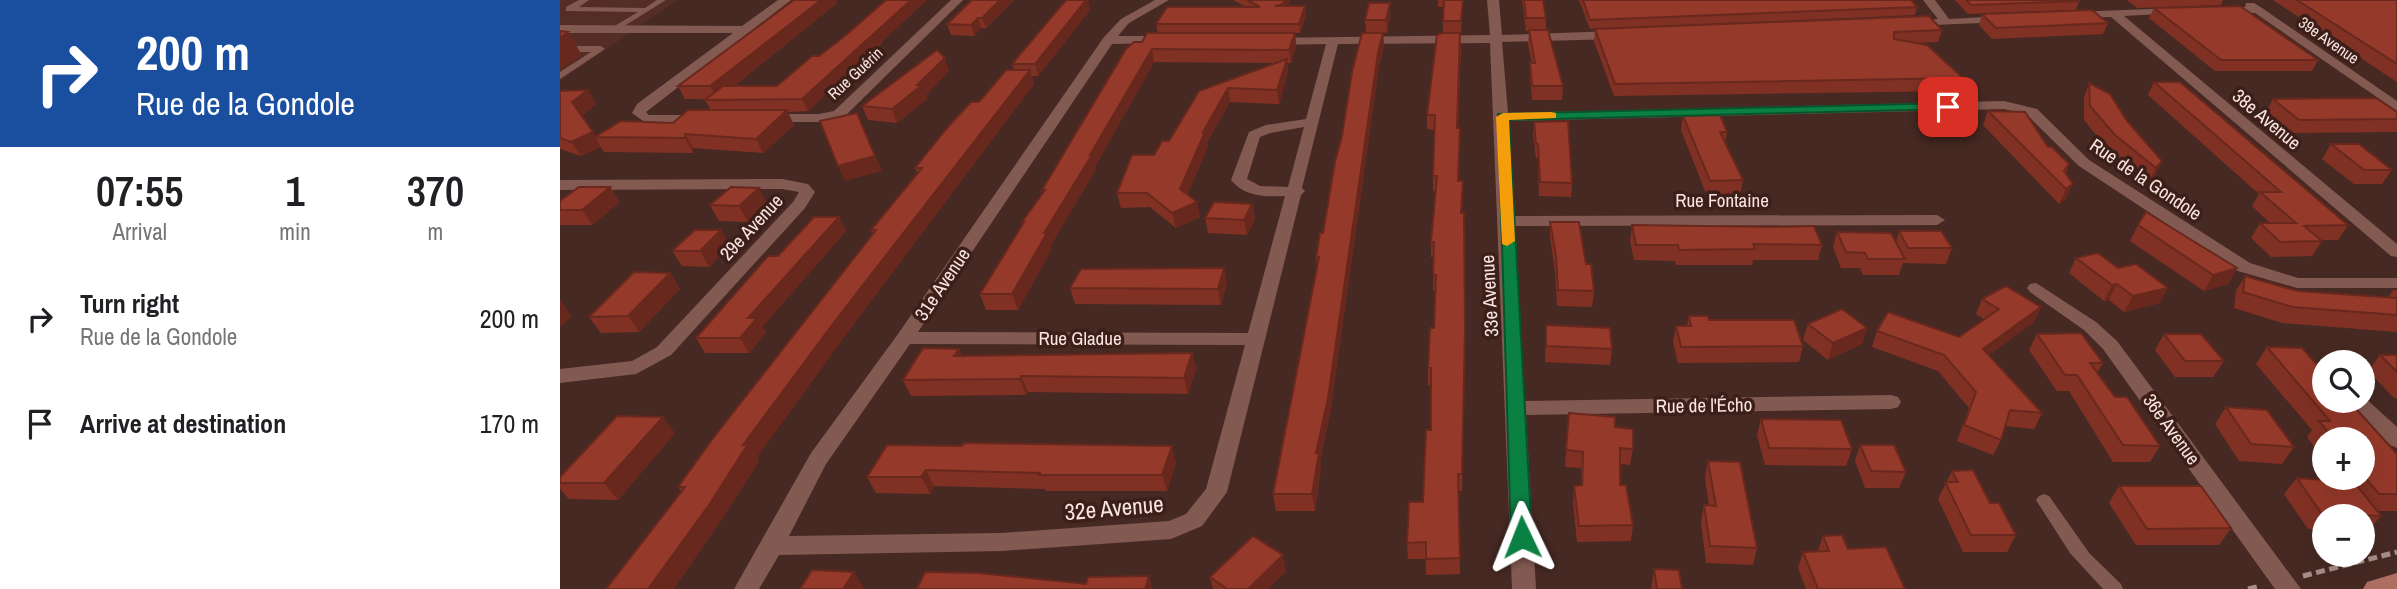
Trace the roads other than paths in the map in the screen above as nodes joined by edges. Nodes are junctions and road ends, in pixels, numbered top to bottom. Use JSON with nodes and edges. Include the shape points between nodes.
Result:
{"nodes":[{"id":1,"x":584,"y":0,"type":"edge"},
{"id":2,"x":662,"y":0,"type":"edge"},
{"id":3,"x":785,"y":0,"type":"edge"},
{"id":4,"x":957,"y":0,"type":"edge"},
{"id":5,"x":1163,"y":0,"type":"edge"},
{"id":6,"x":1493,"y":0,"type":"edge"},
{"id":7,"x":1929,"y":0,"type":"edge"},
{"id":8,"x":2244,"y":0,"type":"edge"},
{"id":9,"x":647,"y":10,"type":"junction"},
{"id":10,"x":2258,"y":10,"type":"junction"},
{"id":11,"x":2184,"y":11,"type":"edge"},
{"id":12,"x":2212,"y":11,"type":"edge"},
{"id":13,"x":2113,"y":13,"type":"junction"},
{"id":14,"x":2055,"y":16,"type":"edge"},
{"id":15,"x":2014,"y":18,"type":"edge"},
{"id":16,"x":1947,"y":22,"type":"junction"},
{"id":17,"x":1906,"y":24,"type":"edge"},
{"id":18,"x":616,"y":29,"type":"junction"},
{"id":19,"x":562,"y":30,"type":"edge"},
{"id":20,"x":744,"y":30,"type":"junction"},
{"id":21,"x":1633,"y":34,"type":"edge"},
{"id":22,"x":1497,"y":39,"type":"junction"},
{"id":23,"x":1108,"y":40,"type":"junction"},
{"id":24,"x":1175,"y":40,"type":"edge"},
{"id":25,"x":1254,"y":41,"type":"edge"},
{"id":26,"x":1333,"y":41,"type":"junction"},
{"id":27,"x":560,"y":49,"type":"edge"},
{"id":28,"x":560,"y":76,"type":"edge"},
{"id":29,"x":2397,"y":107,"type":"edge"},
{"id":30,"x":1503,"y":117,"type":"junction"},
{"id":31,"x":715,"y":118,"type":"edge"},
{"id":32,"x":754,"y":118,"type":"edge"},
{"id":33,"x":1311,"y":122,"type":"junction"},
{"id":34,"x":567,"y":185,"type":"edge"},
{"id":35,"x":1297,"y":191,"type":"junction"},
{"id":36,"x":560,"y":196,"type":"edge"},
{"id":37,"x":1937,"y":220,"type":"dead end"},
{"id":38,"x":1506,"y":221,"type":"junction"},
{"id":39,"x":2397,"y":251,"type":"edge"},
{"id":40,"x":2397,"y":284,"type":"edge"},
{"id":41,"x":2036,"y":288,"type":"dead end"},
{"id":42,"x":905,"y":338,"type":"junction"},
{"id":43,"x":1254,"y":339,"type":"junction"},
{"id":44,"x":560,"y":376,"type":"edge"},
{"id":45,"x":1891,"y":402,"type":"dead end"},
{"id":46,"x":1517,"y":408,"type":"junction"},
{"id":47,"x":2371,"y":413,"type":"edge"},
{"id":48,"x":2397,"y":440,"type":"edge"},
{"id":49,"x":2044,"y":500,"type":"dead end"},
{"id":50,"x":772,"y":546,"type":"junction"},
{"id":51,"x":2296,"y":582,"type":"edge"},
{"id":52,"x":2397,"y":583,"type":"edge"},
{"id":53,"x":746,"y":589,"type":"edge"},
{"id":54,"x":1524,"y":589,"type":"edge"},
{"id":55,"x":2115,"y":589,"type":"edge"},
{"id":56,"x":2375,"y":589,"type":"edge"}],
"edges":[{"from":1,"to":9,"type":"lane","via":[[569,9]]},
{"from":2,"to":9,"type":"lane"},
{"from":3,"to":20,"type":"street"},
{"from":4,"to":32,"type":"street","name":"Rue Guérin","via":[[839,114]]},
{"from":5,"to":23,"type":"street","name":"31e Avenue","via":[[1125,22]]},
{"from":6,"to":22,"type":"street","name":"33e Avenue"},
{"from":7,"to":16,"type":"street"},
{"from":8,"to":10,"type":"street","name":"39e Avenue"},
{"from":9,"to":18,"type":"lane"},
{"from":10,"to":12,"type":"street"},
{"from":10,"to":29,"type":"street","name":"39e Avenue"},
{"from":11,"to":13,"type":"street"},
{"from":13,"to":14,"type":"street"},
{"from":13,"to":39,"type":"street","name":"38e Avenue"},
{"from":15,"to":16,"type":"street"},
{"from":16,"to":17,"type":"street"},
{"from":18,"to":19,"type":"street"},
{"from":18,"to":20,"type":"street"},
{"from":20,"to":31,"type":"street","via":[[639,113],[646,118]]},
{"from":21,"to":22,"type":"street"},
{"from":22,"to":26,"type":"street"},
{"from":22,"to":30,"type":"street","name":"33e Avenue"},
{"from":23,"to":24,"type":"street"},
{"from":23,"to":42,"type":"street","name":"31e Avenue"},
{"from":25,"to":26,"type":"street"},
{"from":26,"to":33,"type":"street","name":"32e Avenue"},
{"from":27,"to":28,"type":"lane","via":[[601,49]]},
{"from":30,"to":38,"type":"street","name":"33e Avenue"},
{"from":30,"to":40,"type":"street","name":"Rue de la Gondole","via":[[2022,108],[2032,112],[2084,163],[2244,267],[2297,283]]},
{"from":33,"to":35,"type":"street","name":"32e Avenue"},
{"from":33,"to":35,"type":"street","via":[[1254,135],[1239,180],[1245,187],[1265,192]]},
{"from":34,"to":36,"type":"street"},
{"from":34,"to":44,"type":"street","name":"29e Avenue","via":[[790,184],[807,192],[664,351],[636,367]]},
{"from":35,"to":43,"type":"street","name":"32e Avenue"},
{"from":37,"to":38,"type":"street","name":"Rue Fontaine"},
{"from":38,"to":46,"type":"street","name":"33e Avenue"},
{"from":41,"to":51,"type":"street","name":"36e Avenue","via":[[2110,345]]},
{"from":42,"to":43,"type":"street","name":"Rue Gladue"},
{"from":42,"to":50,"type":"street","name":"31e Avenue","via":[[818,460]]},
{"from":43,"to":50,"type":"street","name":"32e Avenue","via":[[1216,492],[1194,520],[1171,530],[1002,542]]},
{"from":45,"to":46,"type":"street","name":"Rue de l'Écho"},
{"from":46,"to":54,"type":"street","name":"33e Avenue"},
{"from":47,"to":48,"type":"street"},
{"from":49,"to":55,"type":"lane","via":[[2077,551]]},
{"from":50,"to":53,"type":"street","name":"31e Avenue"},
{"from":52,"to":56,"type":"main road"}]}
